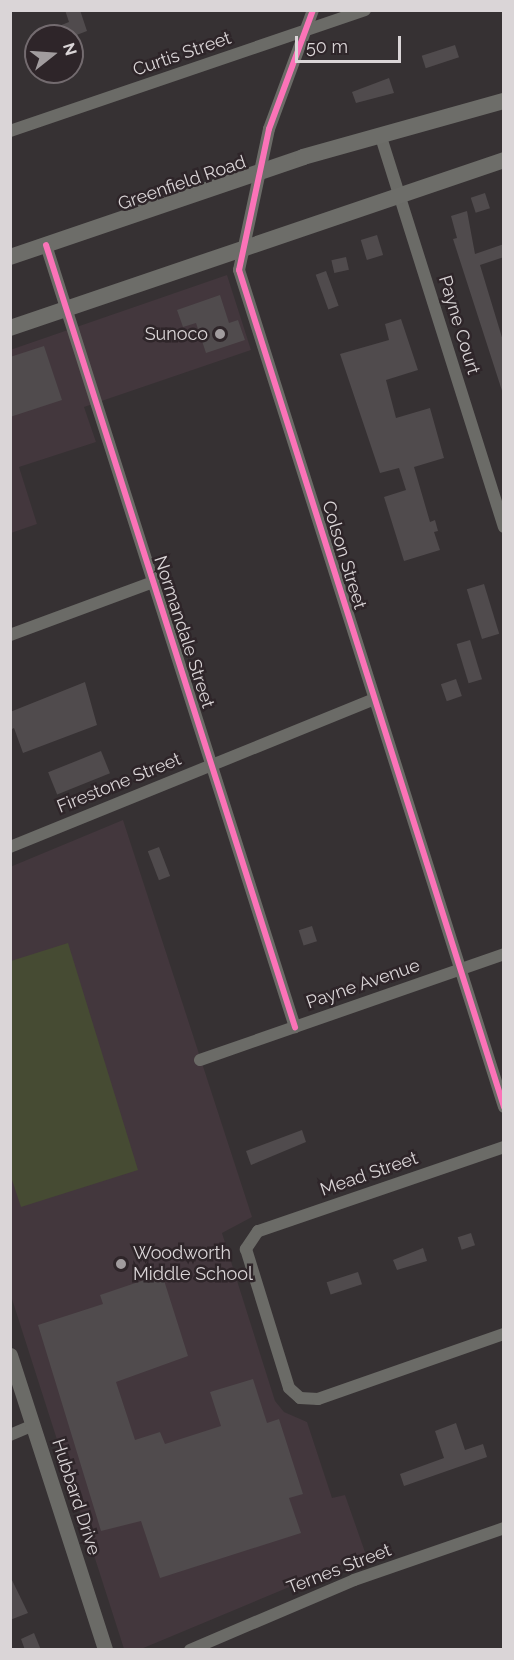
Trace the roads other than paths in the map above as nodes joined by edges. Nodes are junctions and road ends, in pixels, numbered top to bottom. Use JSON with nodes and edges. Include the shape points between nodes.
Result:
{"nodes":[{"id":1,"x":313,"y":10,"type":"edge"},
{"id":2,"x":365,"y":10,"type":"edge"},
{"id":3,"x":306,"y":31,"type":"junction"},
{"id":4,"x":504,"y":101,"type":"edge"},
{"id":5,"x":10,"y":132,"type":"edge"},
{"id":6,"x":380,"y":134,"type":"junction"},
{"id":7,"x":504,"y":160,"type":"edge"},
{"id":8,"x":259,"y":172,"type":"junction"},
{"id":9,"x":399,"y":196,"type":"junction"},
{"id":10,"x":46,"y":245,"type":"junction"},
{"id":11,"x":242,"y":249,"type":"junction"},
{"id":12,"x":10,"y":257,"type":"edge"},
{"id":13,"x":65,"y":309,"type":"junction"},
{"id":14,"x":10,"y":328,"type":"edge"},
{"id":15,"x":504,"y":527,"type":"edge"},
{"id":16,"x":153,"y":582,"type":"junction"},
{"id":17,"x":10,"y":634,"type":"edge"},
{"id":18,"x":374,"y":699,"type":"junction"},
{"id":19,"x":211,"y":765,"type":"junction"},
{"id":20,"x":10,"y":846,"type":"edge"},
{"id":21,"x":504,"y":954,"type":"edge"},
{"id":22,"x":459,"y":969,"type":"junction"},
{"id":23,"x":295,"y":1027,"type":"junction"},
{"id":24,"x":200,"y":1060,"type":"dead end"},
{"id":25,"x":504,"y":1107,"type":"edge"},
{"id":26,"x":504,"y":1147,"type":"edge"},
{"id":27,"x":504,"y":1334,"type":"edge"},
{"id":28,"x":10,"y":1355,"type":"edge"},
{"id":29,"x":33,"y":1425,"type":"junction"},
{"id":30,"x":10,"y":1435,"type":"edge"},
{"id":31,"x":504,"y":1528,"type":"edge"},
{"id":32,"x":105,"y":1650,"type":"edge"},
{"id":33,"x":190,"y":1650,"type":"edge"}],
"edges":[{"from":1,"to":3,"type":"street","name":"Colson Street"},
{"from":2,"to":3,"type":"street","name":"Curtis Street"},
{"from":3,"to":5,"type":"street","name":"Curtis Street"},
{"from":3,"to":8,"type":"street","name":"Colson Street","via":[[269,129]]},
{"from":4,"to":6,"type":"main road","name":"Greenfield Road"},
{"from":6,"to":8,"type":"main road","name":"Greenfield Road"},
{"from":6,"to":9,"type":"street","name":"Payne Court"},
{"from":7,"to":9,"type":"main road"},
{"from":8,"to":10,"type":"main road","name":"Greenfield Road"},
{"from":8,"to":11,"type":"street","name":"Colson Street"},
{"from":9,"to":11,"type":"main road"},
{"from":9,"to":15,"type":"street","name":"Payne Court"},
{"from":10,"to":12,"type":"main road","name":"Greenfield Road"},
{"from":10,"to":13,"type":"street","name":"Normandale Street"},
{"from":11,"to":13,"type":"main road"},
{"from":11,"to":18,"type":"street","name":"Colson Street","via":[[239,270]]},
{"from":13,"to":14,"type":"main road"},
{"from":13,"to":16,"type":"street","name":"Normandale Street"},
{"from":16,"to":17,"type":"street"},
{"from":16,"to":19,"type":"street","name":"Normandale Street"},
{"from":18,"to":19,"type":"street","name":"Firestone Street"},
{"from":18,"to":22,"type":"street","name":"Colson Street"},
{"from":19,"to":20,"type":"street","name":"Firestone Street"},
{"from":19,"to":23,"type":"street","name":"Normandale Street"},
{"from":21,"to":22,"type":"street","name":"Payne Avenue"},
{"from":22,"to":23,"type":"street","name":"Payne Avenue"},
{"from":22,"to":25,"type":"street","name":"Colson Street"},
{"from":23,"to":24,"type":"street","name":"Payne Avenue"},
{"from":26,"to":27,"type":"street","name":"Mead Street","via":[[258,1232],[249,1240],[246,1254],[289,1388],[300,1398],[318,1399]]},
{"from":28,"to":29,"type":"street","name":"Hubbard Drive"},
{"from":29,"to":30,"type":"street"},
{"from":29,"to":32,"type":"street","name":"Hubbard Drive"},
{"from":31,"to":33,"type":"street","name":"Ternes Street","via":[[354,1580]]}]}
